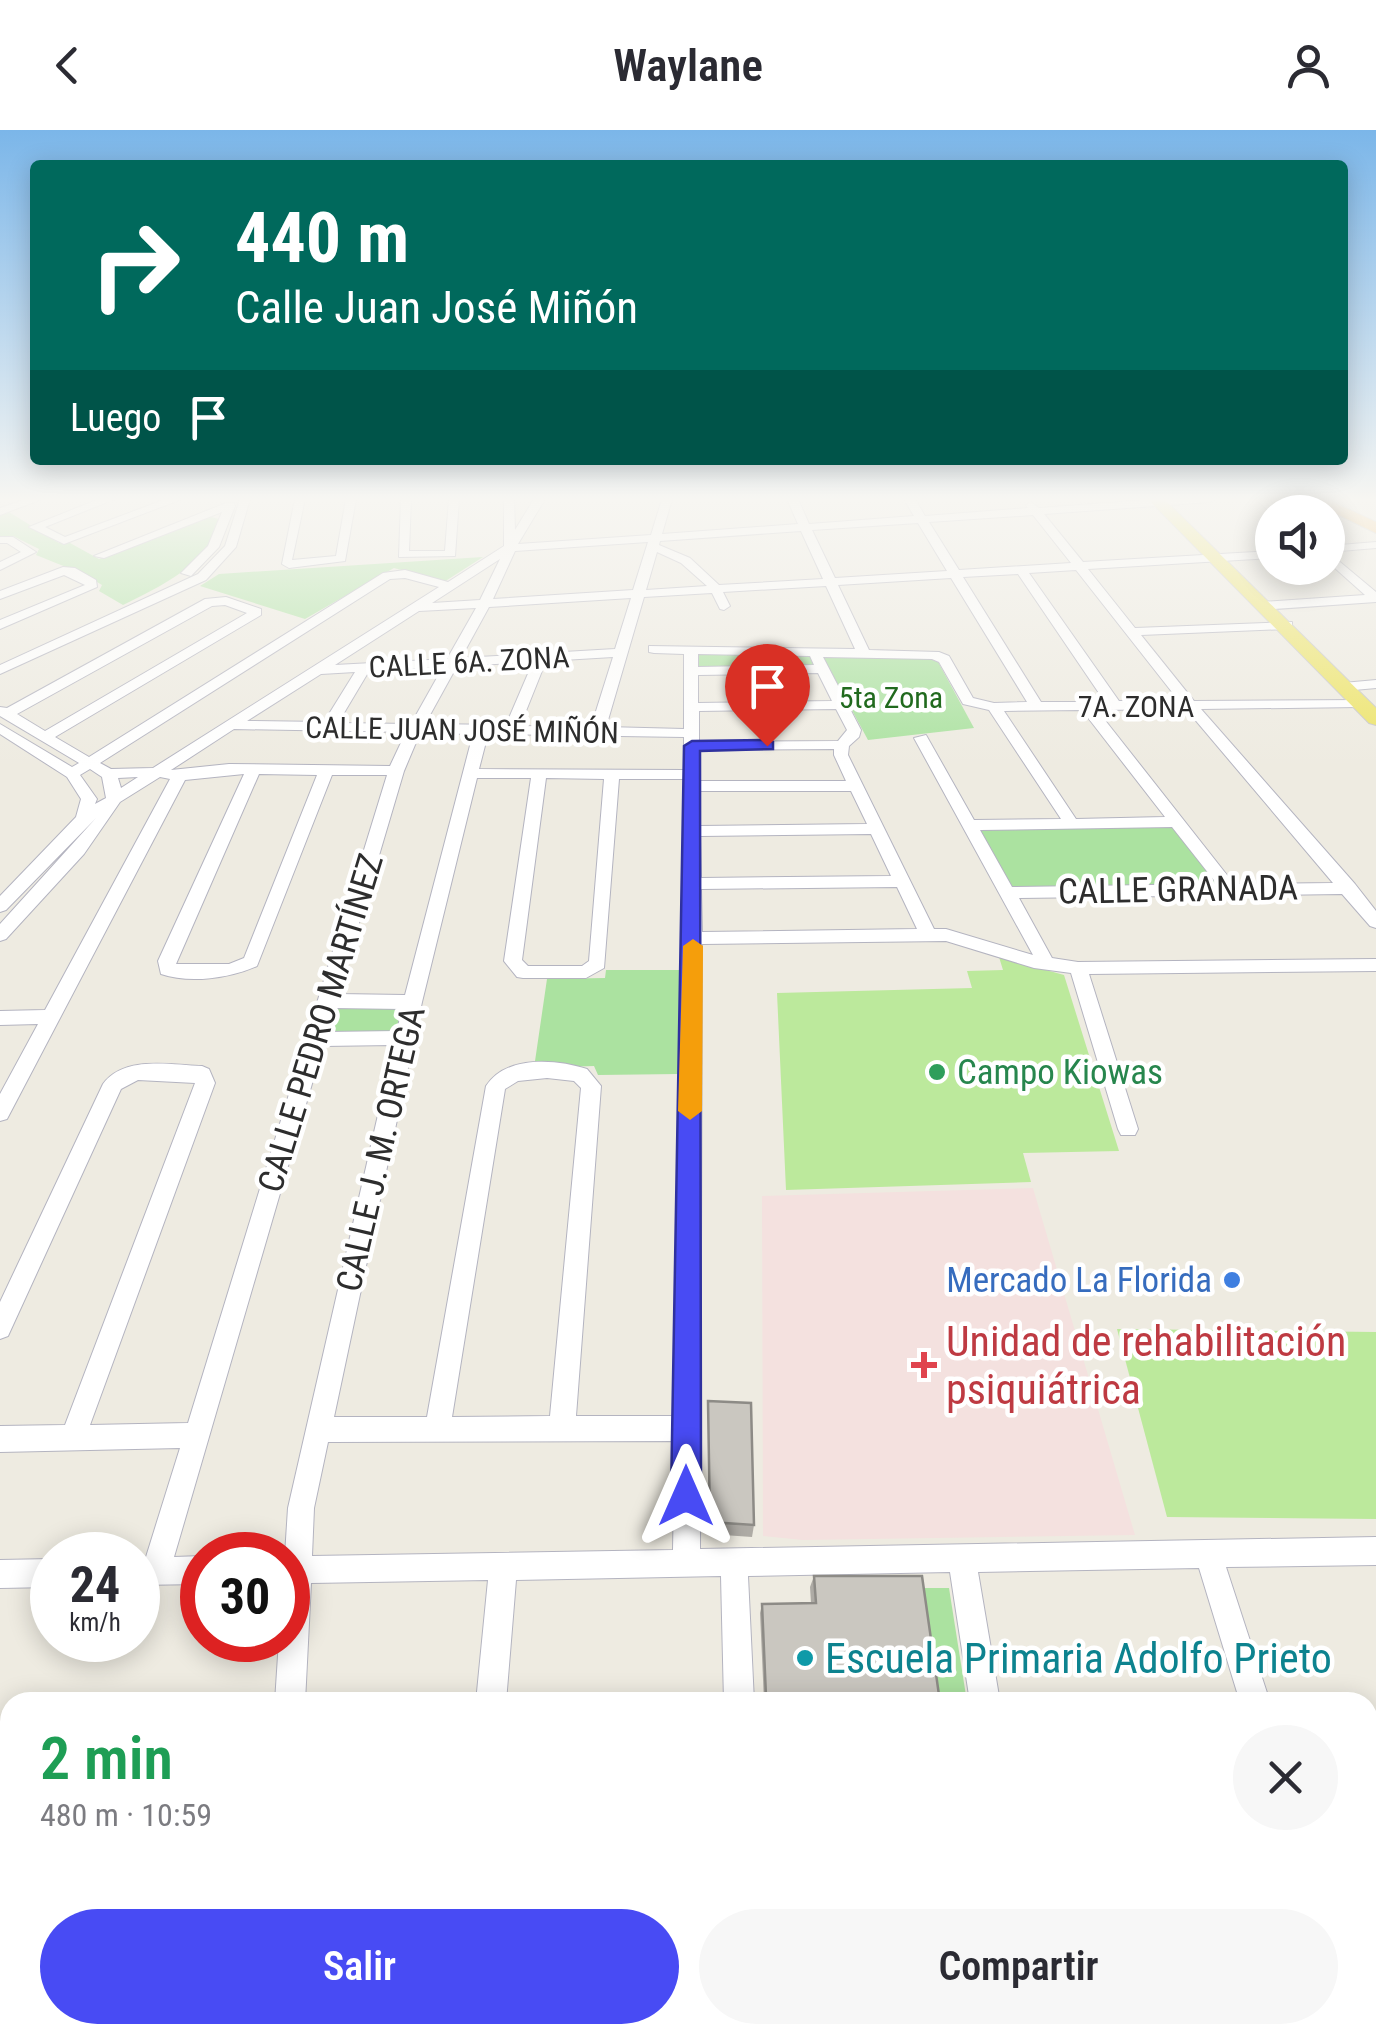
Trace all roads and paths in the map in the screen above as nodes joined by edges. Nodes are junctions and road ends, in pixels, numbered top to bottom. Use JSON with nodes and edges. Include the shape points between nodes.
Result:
{"nodes":[{"id":1,"x":88,"y":588,"type":"edge"},
{"id":2,"x":158,"y":588,"type":"edge"},
{"id":3,"x":178,"y":588,"type":"edge"},
{"id":4,"x":367,"y":588,"type":"edge"},
{"id":5,"x":444,"y":588,"type":"edge"},
{"id":6,"x":493,"y":588,"type":"edge"},
{"id":7,"x":640,"y":588,"type":"edge"},
{"id":8,"x":744,"y":588,"type":"edge"},
{"id":9,"x":833,"y":588,"type":"edge"},
{"id":10,"x":963,"y":588,"type":"edge"},
{"id":11,"x":1034,"y":588,"type":"edge"},
{"id":12,"x":1098,"y":588,"type":"edge"},
{"id":13,"x":1247,"y":588,"type":"edge"},
{"id":14,"x":716,"y":590,"type":"junction"},
{"id":15,"x":638,"y":596,"type":"junction"},
{"id":16,"x":1376,"y":598,"type":"edge"},
{"id":17,"x":486,"y":604,"type":"junction"},
{"id":18,"x":724,"y":606,"type":"dead end"},
{"id":19,"x":1264,"y":606,"type":"junction"},
{"id":20,"x":414,"y":608,"type":"junction"},
{"id":21,"x":0,"y":625,"type":"edge"},
{"id":22,"x":1284,"y":625,"type":"junction"},
{"id":23,"x":1132,"y":632,"type":"junction"},
{"id":24,"x":654,"y":649,"type":"dead end"},
{"id":25,"x":621,"y":653,"type":"junction"},
{"id":26,"x":814,"y":653,"type":"junction"},
{"id":27,"x":864,"y":654,"type":"junction"},
{"id":28,"x":0,"y":658,"type":"edge"},
{"id":29,"x":540,"y":658,"type":"junction"},
{"id":30,"x":691,"y":660,"type":"junction"},
{"id":31,"x":452,"y":662,"type":"junction"},
{"id":32,"x":364,"y":668,"type":"junction"},
{"id":33,"x":822,"y":669,"type":"junction"},
{"id":34,"x":0,"y":670,"type":"edge"},
{"id":35,"x":317,"y":670,"type":"junction"},
{"id":36,"x":1376,"y":684,"type":"edge"},
{"id":37,"x":1346,"y":686,"type":"junction"},
{"id":38,"x":840,"y":705,"type":"junction"},
{"id":39,"x":994,"y":706,"type":"junction"},
{"id":40,"x":1036,"y":706,"type":"junction"},
{"id":41,"x":1086,"y":706,"type":"junction"},
{"id":42,"x":1115,"y":706,"type":"junction"},
{"id":43,"x":1190,"y":706,"type":"junction"},
{"id":44,"x":691,"y":707,"type":"junction"},
{"id":45,"x":1371,"y":712,"type":"edge"},
{"id":46,"x":2,"y":717,"type":"edge"},
{"id":47,"x":233,"y":725,"type":"junction"},
{"id":48,"x":328,"y":728,"type":"junction"},
{"id":49,"x":414,"y":729,"type":"junction"},
{"id":50,"x":481,"y":730,"type":"junction"},
{"id":51,"x":511,"y":731,"type":"junction"},
{"id":52,"x":596,"y":732,"type":"junction"},
{"id":53,"x":45,"y":737,"type":"junction"},
{"id":54,"x":921,"y":738,"type":"dead end"},
{"id":55,"x":692,"y":740,"type":"junction"},
{"id":56,"x":842,"y":745,"type":"junction"},
{"id":57,"x":90,"y":762,"type":"junction"},
{"id":58,"x":254,"y":769,"type":"junction"},
{"id":59,"x":326,"y":770,"type":"junction"},
{"id":60,"x":396,"y":771,"type":"junction"},
{"id":61,"x":160,"y":772,"type":"junction"},
{"id":62,"x":470,"y":773,"type":"junction"},
{"id":63,"x":72,"y":774,"type":"junction"},
{"id":64,"x":108,"y":774,"type":"junction"},
{"id":65,"x":539,"y":774,"type":"junction"},
{"id":66,"x":612,"y":775,"type":"junction"},
{"id":67,"x":179,"y":776,"type":"junction"},
{"id":68,"x":692,"y":780,"type":"junction"},
{"id":69,"x":856,"y":786,"type":"junction"},
{"id":70,"x":114,"y":801,"type":"junction"},
{"id":71,"x":83,"y":819,"type":"junction"},
{"id":72,"x":1177,"y":822,"type":"junction"},
{"id":73,"x":1072,"y":824,"type":"junction"},
{"id":74,"x":970,"y":825,"type":"junction"},
{"id":75,"x":878,"y":830,"type":"junction"},
{"id":76,"x":692,"y":832,"type":"junction"},
{"id":77,"x":902,"y":881,"type":"junction"},
{"id":78,"x":693,"y":884,"type":"junction"},
{"id":79,"x":1349,"y":888,"type":"junction"},
{"id":80,"x":1230,"y":890,"type":"junction"},
{"id":81,"x":1007,"y":893,"type":"junction"},
{"id":82,"x":0,"y":906,"type":"edge"},
{"id":83,"x":1376,"y":922,"type":"edge"},
{"id":84,"x":0,"y":934,"type":"edge"},
{"id":85,"x":928,"y":934,"type":"junction"},
{"id":86,"x":693,"y":938,"type":"junction"},
{"id":87,"x":1376,"y":965,"type":"edge"},
{"id":88,"x":1047,"y":966,"type":"junction"},
{"id":89,"x":1078,"y":968,"type":"junction"},
{"id":90,"x":330,"y":1001,"type":"junction"},
{"id":91,"x":414,"y":1002,"type":"junction"},
{"id":92,"x":50,"y":1017,"type":"junction"},
{"id":93,"x":0,"y":1018,"type":"edge"},
{"id":94,"x":318,"y":1038,"type":"junction"},
{"id":95,"x":405,"y":1038,"type":"junction"},
{"id":96,"x":0,"y":1112,"type":"edge"},
{"id":97,"x":1128,"y":1129,"type":"dead end"},
{"id":98,"x":0,"y":1328,"type":"edge"},
{"id":99,"x":562,"y":1428,"type":"junction"},
{"id":100,"x":686,"y":1428,"type":"junction"},
{"id":101,"x":438,"y":1429,"type":"junction"},
{"id":102,"x":318,"y":1430,"type":"junction"},
{"id":103,"x":196,"y":1435,"type":"junction"},
{"id":104,"x":73,"y":1437,"type":"junction"},
{"id":105,"x":0,"y":1439,"type":"edge"},
{"id":106,"x":298,"y":1532,"type":"edge"},
{"id":107,"x":160,"y":1535,"type":"edge"},
{"id":108,"x":1376,"y":1550,"type":"edge"},
{"id":109,"x":1209,"y":1556,"type":"junction"},
{"id":110,"x":962,"y":1561,"type":"junction"},
{"id":111,"x":734,"y":1563,"type":"junction"},
{"id":112,"x":686,"y":1564,"type":"junction"},
{"id":113,"x":503,"y":1567,"type":"junction"},
{"id":114,"x":310,"y":1570,"type":"edge"},
{"id":115,"x":30,"y":1573,"type":"edge"},
{"id":116,"x":0,"y":1574,"type":"edge"},
{"id":117,"x":291,"y":1662,"type":"edge"},
{"id":118,"x":290,"y":1692,"type":"edge"},
{"id":119,"x":492,"y":1692,"type":"edge"},
{"id":120,"x":739,"y":1692,"type":"edge"},
{"id":121,"x":983,"y":1692,"type":"edge"},
{"id":122,"x":1253,"y":1692,"type":"edge"}],
"edges":[{"from":1,"to":21,"type":"street"},
{"from":2,"to":28,"type":"street"},
{"from":3,"to":34,"type":"street"},
{"from":4,"to":57,"type":"street"},
{"from":5,"to":20,"type":"street"},
{"from":6,"to":17,"type":"street","name":"CALLE PEDRO MARTÍNEZ"},
{"from":7,"to":15,"type":"street"},
{"from":8,"to":14,"type":"street"},
{"from":9,"to":27,"type":"street"},
{"from":10,"to":40,"type":"street"},
{"from":11,"to":42,"type":"street"},
{"from":12,"to":23,"type":"street"},
{"from":13,"to":19,"type":"main road"},
{"from":14,"to":15,"type":"street"},
{"from":14,"to":18,"type":"street"},
{"from":15,"to":17,"type":"street"},
{"from":15,"to":25,"type":"street"},
{"from":16,"to":19,"type":"street"},
{"from":17,"to":20,"type":"street"},
{"from":17,"to":31,"type":"street","name":"CALLE PEDRO MARTÍNEZ"},
{"from":19,"to":22,"type":"main road"},
{"from":20,"to":35,"type":"street"},
{"from":22,"to":23,"type":"street"},
{"from":22,"to":37,"type":"main road"},
{"from":23,"to":43,"type":"street"},
{"from":24,"to":30,"type":"street"},
{"from":25,"to":29,"type":"street","name":"CALLE 6A. ZONA"},
{"from":25,"to":52,"type":"street"},
{"from":26,"to":27,"type":"street"},
{"from":26,"to":30,"type":"street"},
{"from":26,"to":33,"type":"street"},
{"from":27,"to":39,"type":"street","via":[[939,655],[968,701]]},
{"from":29,"to":31,"type":"street","name":"CALLE 6A. ZONA"},
{"from":29,"to":51,"type":"street"},
{"from":30,"to":33,"type":"street"},
{"from":30,"to":44,"type":"street"},
{"from":31,"to":32,"type":"street","name":"CALLE 6A. ZONA"},
{"from":31,"to":49,"type":"street","name":"CALLE PEDRO MARTÍNEZ"},
{"from":32,"to":35,"type":"street","name":"CALLE 6A. ZONA"},
{"from":32,"to":48,"type":"street"},
{"from":33,"to":38,"type":"street"},
{"from":35,"to":47,"type":"street"},
{"from":36,"to":37,"type":"street"},
{"from":37,"to":45,"type":"main road"},
{"from":38,"to":44,"type":"street"},
{"from":38,"to":56,"type":"street","via":[[854,734]]},
{"from":39,"to":40,"type":"street","name":"7A. ZONA"},
{"from":39,"to":73,"type":"street"},
{"from":40,"to":41,"type":"street","name":"7A. ZONA"},
{"from":41,"to":42,"type":"street","name":"7A. ZONA"},
{"from":41,"to":72,"type":"street"},
{"from":42,"to":43,"type":"street","name":"7A. ZONA"},
{"from":43,"to":45,"type":"street","name":"7A. ZONA"},
{"from":43,"to":79,"type":"street"},
{"from":44,"to":55,"type":"street"},
{"from":46,"to":53,"type":"street"},
{"from":46,"to":53,"type":"street","via":[[219,600],[256,614]]},
{"from":46,"to":63,"type":"street"},
{"from":47,"to":48,"type":"street","name":"CALLE JUAN JOSÉ MIÑÓN"},
{"from":47,"to":61,"type":"street"},
{"from":48,"to":49,"type":"street","name":"CALLE JUAN JOSÉ MIÑÓN"},
{"from":49,"to":50,"type":"street","name":"CALLE JUAN JOSÉ MIÑÓN"},
{"from":49,"to":60,"type":"street","name":"CALLE PEDRO MARTÍNEZ"},
{"from":50,"to":51,"type":"street","name":"CALLE JUAN JOSÉ MIÑÓN"},
{"from":50,"to":62,"type":"street","name":"CALLE J. M. ORTEGA"},
{"from":51,"to":52,"type":"street","name":"CALLE JUAN JOSÉ MIÑÓN"},
{"from":52,"to":55,"type":"street","name":"CALLE JUAN JOSÉ MIÑÓN"},
{"from":53,"to":57,"type":"street"},
{"from":54,"to":74,"type":"street"},
{"from":55,"to":56,"type":"street","name":"CALLE JUAN JOSÉ MIÑÓN"},
{"from":55,"to":68,"type":"street"},
{"from":56,"to":69,"type":"street"},
{"from":57,"to":63,"type":"street"},
{"from":57,"to":64,"type":"street"},
{"from":58,"to":59,"type":"street"},
{"from":58,"to":59,"type":"street","via":[[167,969],[231,970],[254,956]]},
{"from":58,"to":67,"type":"street"},
{"from":59,"to":60,"type":"street"},
{"from":60,"to":90,"type":"street","name":"CALLE PEDRO MARTÍNEZ"},
{"from":61,"to":64,"type":"street"},
{"from":61,"to":67,"type":"street"},
{"from":61,"to":70,"type":"street"},
{"from":62,"to":65,"type":"street"},
{"from":62,"to":91,"type":"street","name":"CALLE J. M. ORTEGA"},
{"from":63,"to":71,"type":"street","via":[[89,799]]},
{"from":64,"to":70,"type":"street"},
{"from":65,"to":66,"type":"street"},
{"from":65,"to":66,"type":"street","via":[[513,961],[518,970],[594,970]]},
{"from":66,"to":68,"type":"street"},
{"from":67,"to":92,"type":"street"},
{"from":68,"to":69,"type":"street"},
{"from":68,"to":76,"type":"street"},
{"from":69,"to":75,"type":"street"},
{"from":70,"to":71,"type":"street"},
{"from":70,"to":84,"type":"street"},
{"from":71,"to":82,"type":"street"},
{"from":72,"to":73,"type":"street"},
{"from":72,"to":80,"type":"street"},
{"from":73,"to":74,"type":"street"},
{"from":74,"to":81,"type":"street"},
{"from":75,"to":76,"type":"street"},
{"from":75,"to":77,"type":"street"},
{"from":76,"to":78,"type":"street"},
{"from":77,"to":78,"type":"street"},
{"from":77,"to":85,"type":"street"},
{"from":78,"to":86,"type":"street"},
{"from":79,"to":80,"type":"street","name":"CALLE GRANADA"},
{"from":79,"to":83,"type":"street"},
{"from":80,"to":81,"type":"street","name":"CALLE GRANADA"},
{"from":81,"to":88,"type":"street"},
{"from":85,"to":86,"type":"street"},
{"from":85,"to":88,"type":"street"},
{"from":86,"to":100,"type":"street"},
{"from":87,"to":89,"type":"street"},
{"from":88,"to":89,"type":"street"},
{"from":89,"to":97,"type":"street"},
{"from":90,"to":91,"type":"street"},
{"from":90,"to":94,"type":"street","name":"CALLE PEDRO MARTÍNEZ"},
{"from":91,"to":95,"type":"street","name":"CALLE J. M. ORTEGA"},
{"from":92,"to":93,"type":"street"},
{"from":92,"to":96,"type":"street"},
{"from":94,"to":95,"type":"street"},
{"from":94,"to":103,"type":"street","name":"CALLE PEDRO MARTÍNEZ"},
{"from":95,"to":102,"type":"street","name":"CALLE J. M. ORTEGA"},
{"from":98,"to":104,"type":"street","via":[[113,1084],[135,1072],[191,1071],[205,1078]]},
{"from":99,"to":100,"type":"street"},
{"from":99,"to":101,"type":"street"},
{"from":99,"to":101,"type":"street","via":[[589,1080],[572,1072],[507,1075],[496,1086]]},
{"from":100,"to":112,"type":"street"},
{"from":101,"to":102,"type":"street"},
{"from":102,"to":106,"type":"street","name":"CALLE J. M. ORTEGA"},
{"from":103,"to":104,"type":"street"},
{"from":103,"to":107,"type":"street","name":"CALLE PEDRO MARTÍNEZ"},
{"from":104,"to":105,"type":"street"},
{"from":108,"to":109,"type":"street"},
{"from":109,"to":110,"type":"street"},
{"from":109,"to":122,"type":"street"},
{"from":110,"to":111,"type":"street"},
{"from":110,"to":121,"type":"street"},
{"from":111,"to":112,"type":"street"},
{"from":111,"to":120,"type":"street"},
{"from":112,"to":113,"type":"street"},
{"from":113,"to":114,"type":"street"},
{"from":113,"to":119,"type":"street"},
{"from":115,"to":116,"type":"street"},
{"from":117,"to":118,"type":"street","name":"CALLE J. M. ORTEGA"}]}
